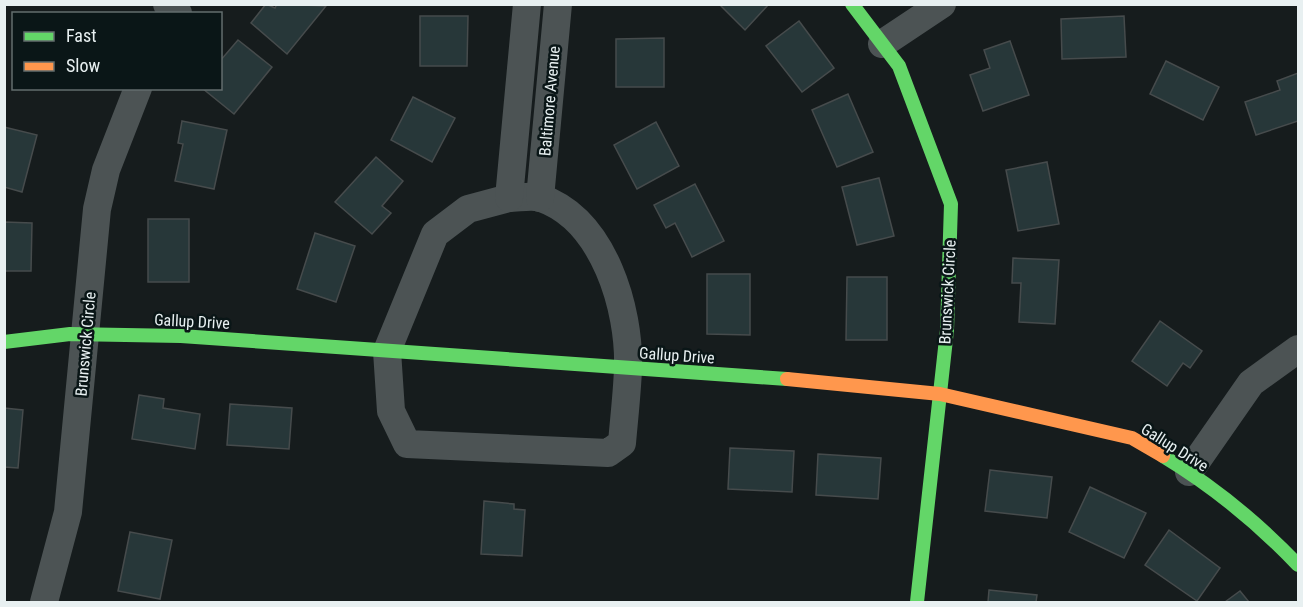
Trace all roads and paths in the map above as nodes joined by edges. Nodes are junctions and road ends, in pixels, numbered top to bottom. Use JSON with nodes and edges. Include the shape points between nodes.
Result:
{"nodes":[{"id":1,"x":527,"y":4,"type":"edge"},
{"id":2,"x":558,"y":4,"type":"edge"},
{"id":3,"x":852,"y":4,"type":"edge"},
{"id":4,"x":942,"y":4,"type":"edge"},
{"id":5,"x":882,"y":44,"type":"junction"},
{"id":6,"x":137,"y":90,"type":"edge"},
{"id":7,"x":509,"y":198,"type":"junction"},
{"id":8,"x":540,"y":198,"type":"junction"},
{"id":9,"x":87,"y":334,"type":"junction"},
{"id":10,"x":4,"y":342,"type":"edge"},
{"id":11,"x":1299,"y":349,"type":"edge"},
{"id":12,"x":387,"y":351,"type":"junction"},
{"id":13,"x":628,"y":368,"type":"junction"},
{"id":14,"x":940,"y":394,"type":"junction"},
{"id":15,"x":1190,"y":472,"type":"junction"},
{"id":16,"x":1299,"y":565,"type":"edge"},
{"id":17,"x":44,"y":603,"type":"edge"},
{"id":18,"x":917,"y":603,"type":"edge"}],
"edges":[{"from":1,"to":7,"type":"street","name":"Baltimore Avenue"},
{"from":2,"to":8,"type":"street","name":"Baltimore Avenue"},
{"from":3,"to":5,"type":"street","name":"Brunswick Circle"},
{"from":4,"to":5,"type":"street"},
{"from":5,"to":14,"type":"street","name":"Brunswick Circle","via":[[899,66],[951,204],[947,330]]},
{"from":6,"to":9,"type":"street","name":"Brunswick Circle","via":[[106,171],[97,209]]},
{"from":7,"to":8,"type":"street"},
{"from":7,"to":12,"type":"street","via":[[468,209],[435,234]]},
{"from":8,"to":13,"type":"street","via":[[575,218],[614,281],[626,334]]},
{"from":9,"to":10,"type":"street","name":"Gallup Drive","via":[[27,336]]},
{"from":9,"to":12,"type":"street","name":"Gallup Drive","via":[[181,336]]},
{"from":9,"to":17,"type":"street","name":"Brunswick Circle","via":[[68,512]]},
{"from":11,"to":15,"type":"street","via":[[1251,383]]},
{"from":12,"to":13,"type":"street","name":"Gallup Drive"},
{"from":12,"to":13,"type":"street","via":[[391,411],[407,444],[608,453],[622,443]]},
{"from":13,"to":14,"type":"street","name":"Gallup Drive"},
{"from":14,"to":15,"type":"street","name":"Gallup Drive","via":[[1132,438]]},
{"from":14,"to":18,"type":"street","name":"Brunswick Circle"},
{"from":15,"to":16,"type":"street","name":"Gallup Drive"}]}
